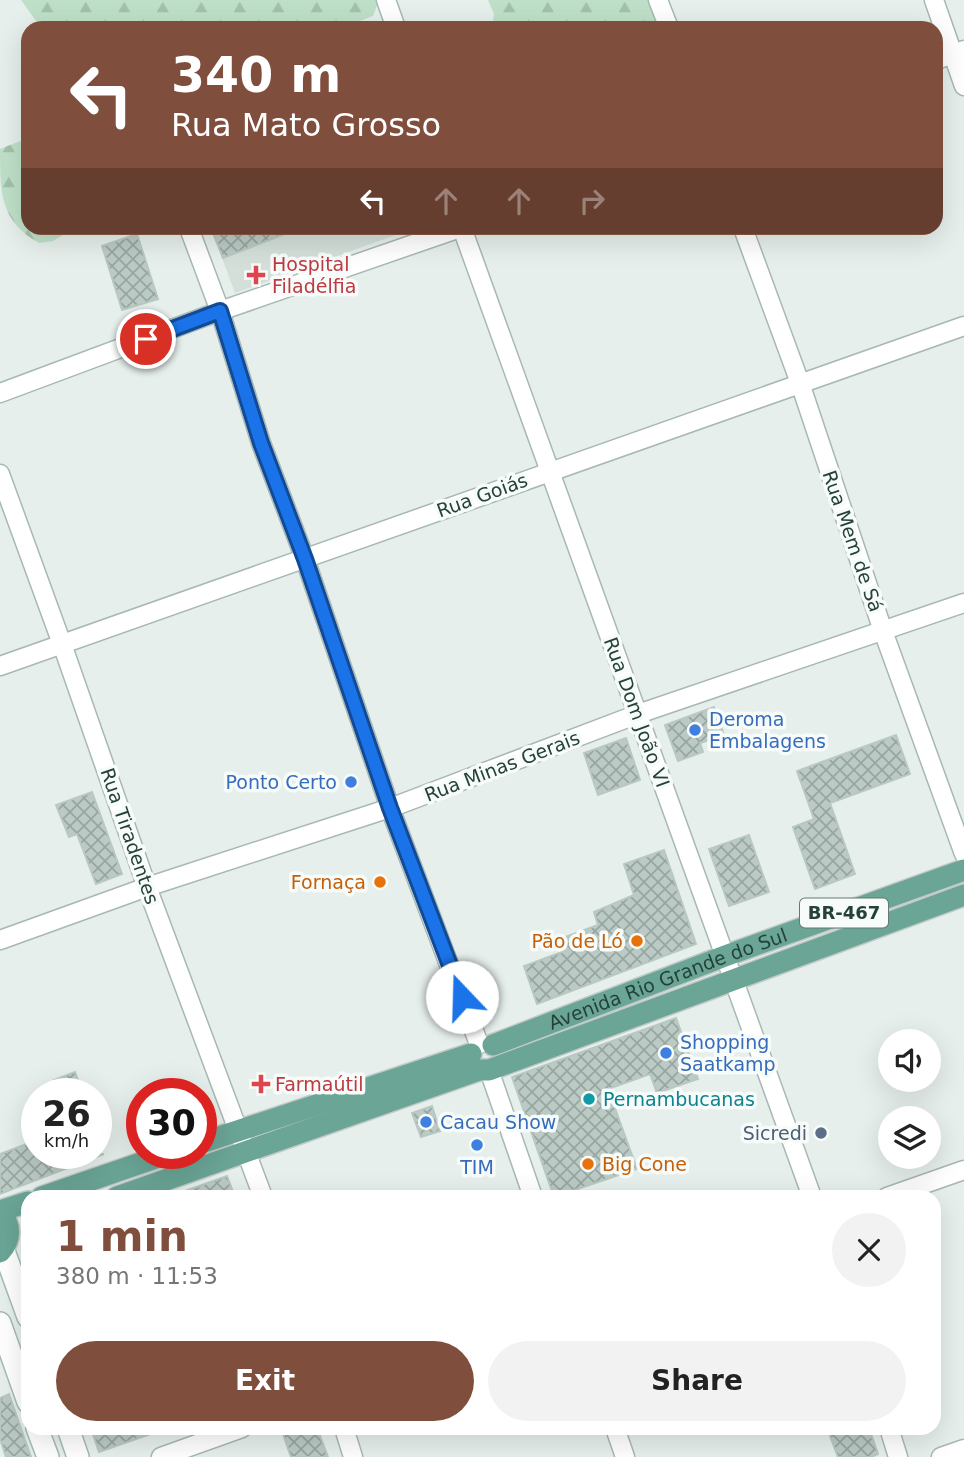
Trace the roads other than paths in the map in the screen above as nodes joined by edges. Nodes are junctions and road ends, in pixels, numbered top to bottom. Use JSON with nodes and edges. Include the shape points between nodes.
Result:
{"nodes":[{"id":1,"x":386,"y":0,"type":"edge"},
{"id":2,"x":659,"y":0,"type":"edge"},
{"id":3,"x":934,"y":0,"type":"edge"},
{"id":4,"x":394,"y":21,"type":"edge"},
{"id":5,"x":666,"y":21,"type":"edge"},
{"id":6,"x":940,"y":21,"type":"edge"},
{"id":7,"x":943,"y":29,"type":"edge"},
{"id":8,"x":951,"y":55,"type":"edge"},
{"id":9,"x":964,"y":86,"type":"edge"},
{"id":10,"x":192,"y":235,"type":"edge"},
{"id":11,"x":441,"y":235,"type":"edge"},
{"id":12,"x":464,"y":235,"type":"edge"},
{"id":13,"x":746,"y":235,"type":"edge"},
{"id":14,"x":220,"y":311,"type":"junction"},
{"id":15,"x":964,"y":326,"type":"edge"},
{"id":16,"x":800,"y":383,"type":"junction"},
{"id":17,"x":0,"y":393,"type":"edge"},
{"id":18,"x":549,"y":471,"type":"junction"},
{"id":19,"x":0,"y":474,"type":"edge"},
{"id":20,"x":305,"y":559,"type":"junction"},
{"id":21,"x":964,"y":603,"type":"edge"},
{"id":22,"x":883,"y":631,"type":"junction"},
{"id":23,"x":62,"y":644,"type":"junction"},
{"id":24,"x":0,"y":666,"type":"edge"},
{"id":25,"x":638,"y":714,"type":"junction"},
{"id":26,"x":390,"y":808,"type":"junction"},
{"id":27,"x":964,"y":854,"type":"edge"},
{"id":28,"x":964,"y":870,"type":"edge"},
{"id":29,"x":147,"y":887,"type":"junction"},
{"id":30,"x":964,"y":889,"type":"edge"},
{"id":31,"x":964,"y":895,"type":"edge"},
{"id":32,"x":0,"y":940,"type":"edge"},
{"id":33,"x":725,"y":956,"type":"junction"},
{"id":34,"x":732,"y":979,"type":"junction"},
{"id":35,"x":485,"y":1058,"type":"junction"},
{"id":36,"x":238,"y":1130,"type":"junction"},
{"id":37,"x":217,"y":1137,"type":"edge"},
{"id":38,"x":247,"y":1152,"type":"junction"},
{"id":39,"x":126,"y":1168,"type":"edge"},
{"id":40,"x":964,"y":1170,"type":"edge"},
{"id":41,"x":62,"y":1190,"type":"edge"},
{"id":42,"x":137,"y":1190,"type":"edge"},
{"id":43,"x":260,"y":1190,"type":"edge"},
{"id":44,"x":531,"y":1190,"type":"edge"},
{"id":45,"x":809,"y":1190,"type":"edge"},
{"id":46,"x":907,"y":1190,"type":"edge"},
{"id":47,"x":21,"y":1204,"type":"edge"},
{"id":48,"x":0,"y":1212,"type":"edge"},
{"id":49,"x":10,"y":1240,"type":"edge"},
{"id":50,"x":21,"y":1287,"type":"edge"},
{"id":51,"x":0,"y":1323,"type":"edge"},
{"id":52,"x":21,"y":1382,"type":"edge"},
{"id":53,"x":40,"y":1435,"type":"edge"},
{"id":54,"x":70,"y":1435,"type":"edge"},
{"id":55,"x":222,"y":1435,"type":"edge"},
{"id":56,"x":346,"y":1435,"type":"edge"},
{"id":57,"x":617,"y":1435,"type":"edge"},
{"id":58,"x":891,"y":1435,"type":"edge"},
{"id":59,"x":964,"y":1449,"type":"edge"},
{"id":60,"x":48,"y":1457,"type":"edge"},
{"id":61,"x":78,"y":1457,"type":"edge"},
{"id":62,"x":161,"y":1457,"type":"edge"},
{"id":63,"x":353,"y":1457,"type":"edge"},
{"id":64,"x":625,"y":1457,"type":"edge"},
{"id":65,"x":898,"y":1457,"type":"edge"},
{"id":66,"x":941,"y":1457,"type":"edge"}],
"edges":[{"from":1,"to":4,"type":"street"},
{"from":2,"to":5,"type":"street"},
{"from":3,"to":6,"type":"street"},
{"from":7,"to":8,"type":"street"},
{"from":8,"to":9,"type":"street"},
{"from":10,"to":14,"type":"street"},
{"from":11,"to":14,"type":"street"},
{"from":12,"to":18,"type":"street","name":"Rua Dom João VI"},
{"from":13,"to":16,"type":"street","name":"Rua Mem de Sá"},
{"from":14,"to":17,"type":"street"},
{"from":14,"to":20,"type":"street","via":[[261,443]]},
{"from":15,"to":16,"type":"street","name":"Rua Goiás"},
{"from":16,"to":18,"type":"street","name":"Rua Goiás"},
{"from":16,"to":22,"type":"street","name":"Rua Mem de Sá"},
{"from":18,"to":20,"type":"street","name":"Rua Goiás"},
{"from":18,"to":25,"type":"street","name":"Rua Dom João VI"},
{"from":19,"to":23,"type":"street","name":"Rua Tiradentes"},
{"from":20,"to":23,"type":"street","name":"Rua Goiás"},
{"from":20,"to":26,"type":"street"},
{"from":21,"to":22,"type":"street","name":"Rua Minas Gerais"},
{"from":22,"to":25,"type":"street","name":"Rua Minas Gerais"},
{"from":22,"to":27,"type":"street","name":"Rua Mem de Sá"},
{"from":23,"to":24,"type":"street","name":"Rua Goiás"},
{"from":23,"to":29,"type":"street","name":"Rua Tiradentes"},
{"from":25,"to":26,"type":"street","name":"Rua Minas Gerais"},
{"from":25,"to":33,"type":"street","name":"Rua Dom João VI"},
{"from":26,"to":29,"type":"street","name":"Rua Minas Gerais"},
{"from":26,"to":35,"type":"street"},
{"from":28,"to":30,"type":"main road","via":[[960,878]]},
{"from":28,"to":33,"type":"main road","name":"Avenida Rio Grande do Sul","number":"BR-467"},
{"from":29,"to":32,"type":"street","name":"Rua Minas Gerais"},
{"from":29,"to":36,"type":"street","name":"Rua Tiradentes"},
{"from":31,"to":34,"type":"main road","name":"Avenida Rio Grande do Sul","number":"BR-467"},
{"from":33,"to":34,"type":"street","name":"Rua Dom João VI"},
{"from":33,"to":35,"type":"main road","name":"Avenida Rio Grande do Sul","number":"BR-467"},
{"from":34,"to":35,"type":"main road","name":"Avenida Rio Grande do Sul","number":"BR-467"},
{"from":34,"to":45,"type":"street","name":"Rua Dom João VI"},
{"from":35,"to":36,"type":"main road","name":"Avenida Rio Grande do Sul","number":"BR-467"},
{"from":35,"to":38,"type":"main road","name":"Avenida Rio Grande do Sul","number":"BR-467"},
{"from":35,"to":44,"type":"street"},
{"from":36,"to":37,"type":"main road","name":"Avenida Rio Grande do Sul","number":"BR-467"},
{"from":36,"to":38,"type":"street","name":"Rua Tiradentes"},
{"from":38,"to":42,"type":"main road","name":"Avenida Rio Grande do Sul","number":"BR-467"},
{"from":38,"to":43,"type":"street","name":"Rua Tiradentes"},
{"from":39,"to":41,"type":"main road"},
{"from":40,"to":46,"type":"street"},
{"from":47,"to":48,"type":"main road"},
{"from":48,"to":49,"type":"main road"},
{"from":49,"to":50,"type":"main road"},
{"from":51,"to":52,"type":"main road"},
{"from":53,"to":60,"type":"main road"},
{"from":54,"to":61,"type":"main road"},
{"from":55,"to":62,"type":"street"},
{"from":56,"to":63,"type":"street"},
{"from":57,"to":64,"type":"street"},
{"from":58,"to":65,"type":"street"},
{"from":59,"to":66,"type":"street"}]}
